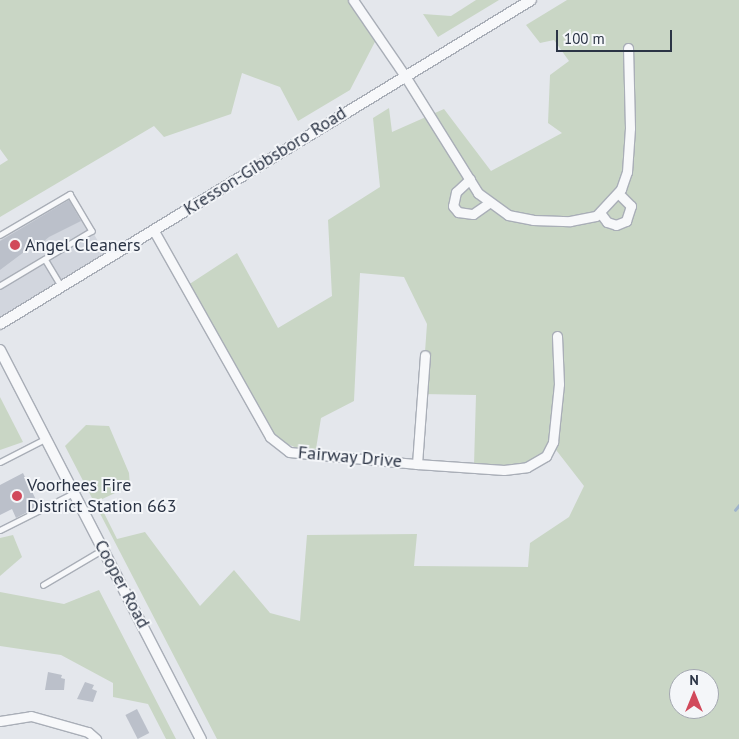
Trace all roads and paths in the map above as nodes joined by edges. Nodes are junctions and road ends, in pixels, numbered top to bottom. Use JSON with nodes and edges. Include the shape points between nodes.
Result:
{"nodes":[{"id":1,"x":353,"y":0,"type":"edge"},
{"id":2,"x":531,"y":0,"type":"edge"},
{"id":3,"x":628,"y":48,"type":"dead end"},
{"id":4,"x":406,"y":76,"type":"junction"},
{"id":5,"x":470,"y":180,"type":"junction"},
{"id":6,"x":618,"y":194,"type":"junction"},
{"id":7,"x":489,"y":203,"type":"junction"},
{"id":8,"x":601,"y":214,"type":"junction"},
{"id":9,"x":154,"y":230,"type":"junction"},
{"id":10,"x":0,"y":235,"type":"edge"},
{"id":11,"x":45,"y":259,"type":"junction"},
{"id":12,"x":0,"y":286,"type":"edge"},
{"id":13,"x":62,"y":287,"type":"junction"},
{"id":14,"x":0,"y":324,"type":"edge"},
{"id":15,"x":557,"y":336,"type":"dead end"},
{"id":16,"x":0,"y":350,"type":"edge"},
{"id":17,"x":425,"y":355,"type":"dead end"},
{"id":18,"x":46,"y":439,"type":"junction"},
{"id":19,"x":0,"y":462,"type":"edge"},
{"id":20,"x":417,"y":464,"type":"junction"},
{"id":21,"x":74,"y":492,"type":"junction"},
{"id":22,"x":0,"y":530,"type":"edge"},
{"id":23,"x":103,"y":549,"type":"junction"},
{"id":24,"x":43,"y":585,"type":"dead end"},
{"id":25,"x":0,"y":721,"type":"edge"},
{"id":26,"x":96,"y":739,"type":"edge"},
{"id":27,"x":201,"y":739,"type":"edge"}],
"edges":[{"from":1,"to":4,"type":"street"},
{"from":2,"to":4,"type":"street","name":"Kresson-Gibbsboro Road"},
{"from":3,"to":6,"type":"street","via":[[632,87],[627,172]]},
{"from":4,"to":5,"type":"street"},
{"from":4,"to":9,"type":"street","name":"Kresson-Gibbsboro Road"},
{"from":5,"to":7,"type":"street"},
{"from":5,"to":7,"type":"street","via":[[456,192],[453,206],[458,212],[473,214]]},
{"from":6,"to":8,"type":"street"},
{"from":6,"to":8,"type":"street","via":[[631,206],[626,221],[616,225],[607,222]]},
{"from":7,"to":8,"type":"street","via":[[508,214],[532,220],[570,221]]},
{"from":9,"to":13,"type":"street","name":"Kresson-Gibbsboro Road"},
{"from":9,"to":20,"type":"street","name":"Fairway Drive","via":[[270,437],[281,448],[306,455]]},
{"from":10,"to":11,"type":"lane","via":[[70,194],[92,231]]},
{"from":11,"to":12,"type":"lane"},
{"from":11,"to":13,"type":"lane"},
{"from":13,"to":14,"type":"street","name":"Kresson-Gibbsboro Road"},
{"from":15,"to":20,"type":"street","name":"Fairway Drive","via":[[560,384],[553,442],[546,456],[521,469]]},
{"from":16,"to":18,"type":"street","name":"Cooper Road"},
{"from":17,"to":20,"type":"street"},
{"from":18,"to":19,"type":"lane"},
{"from":18,"to":21,"type":"street","name":"Cooper Road"},
{"from":21,"to":22,"type":"lane"},
{"from":21,"to":23,"type":"street","name":"Cooper Road"},
{"from":23,"to":24,"type":"lane"},
{"from":23,"to":27,"type":"street","name":"Cooper Road"},
{"from":25,"to":26,"type":"street","via":[[31,716],[88,732]]}]}
